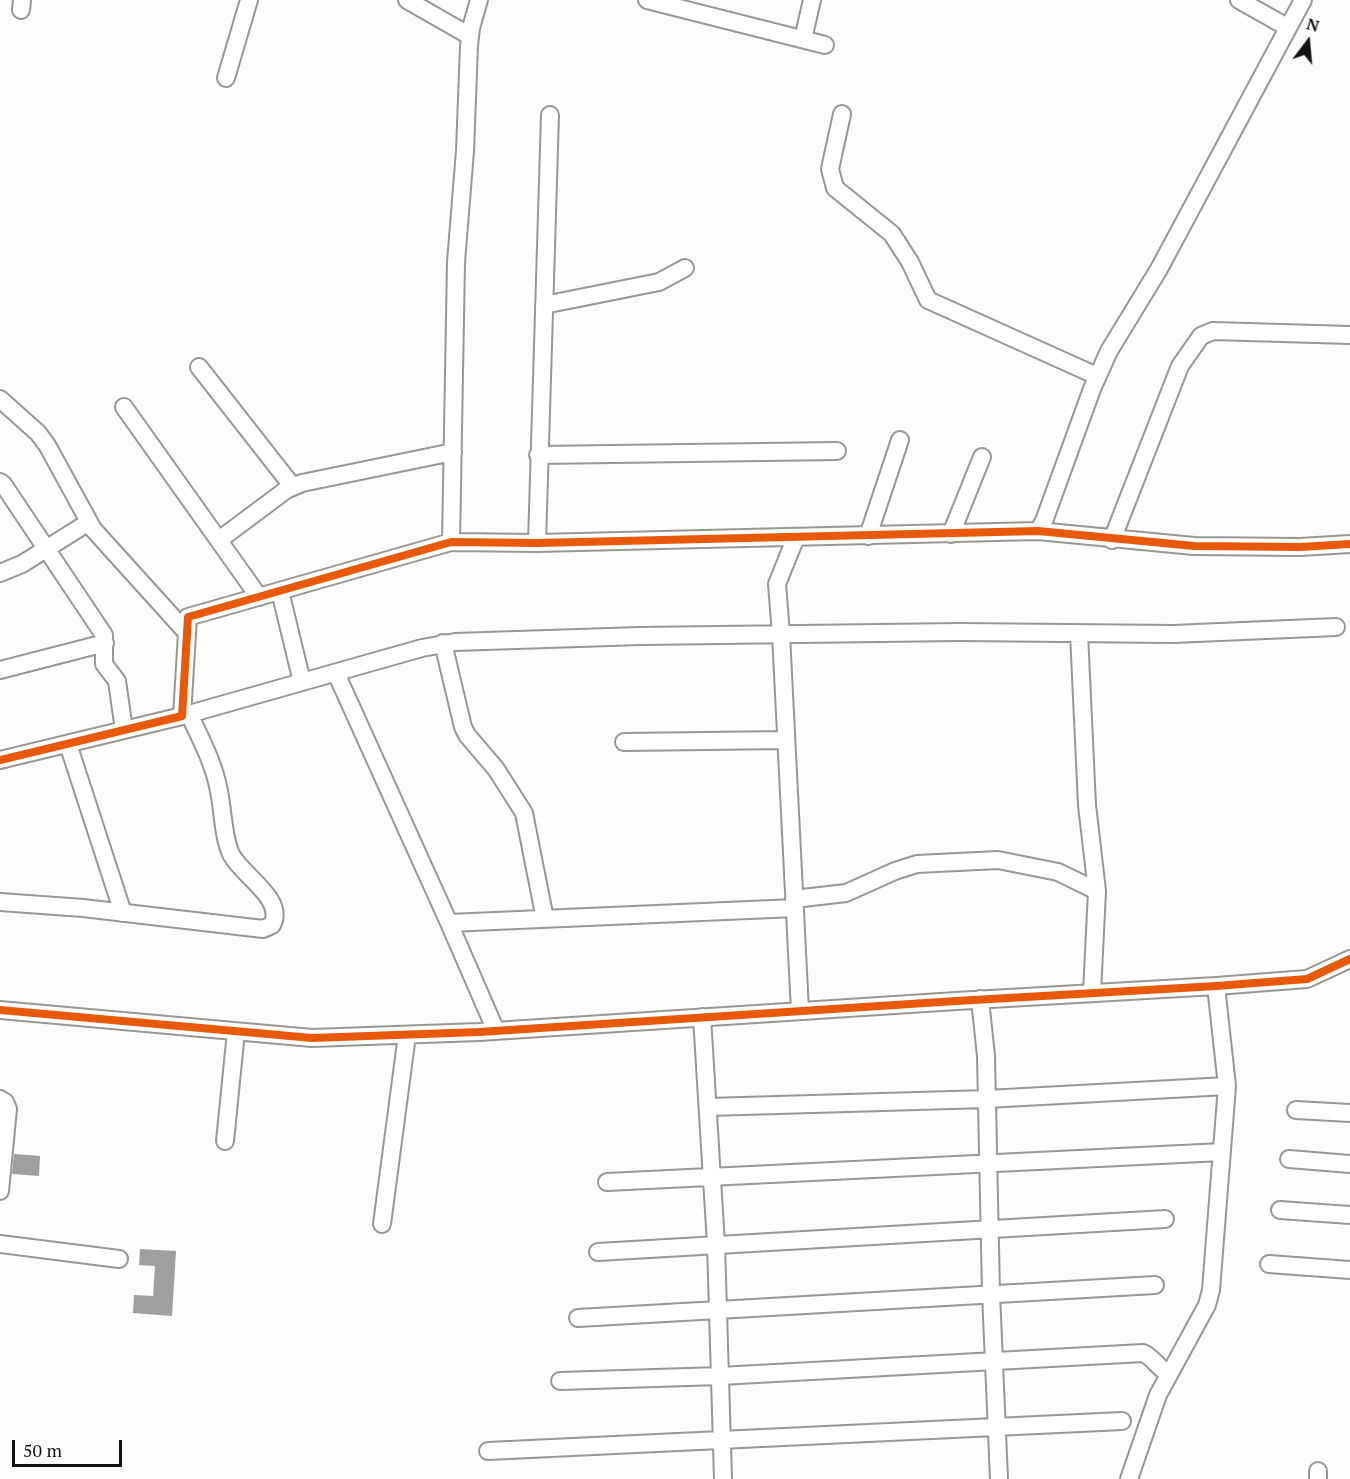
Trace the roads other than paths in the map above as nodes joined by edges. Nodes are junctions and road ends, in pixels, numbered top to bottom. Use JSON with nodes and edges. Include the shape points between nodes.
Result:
{"nodes":[{"id":1,"x":249,"y":0,"type":"edge"},
{"id":2,"x":407,"y":0,"type":"edge"},
{"id":3,"x":479,"y":0,"type":"edge"},
{"id":4,"x":812,"y":0,"type":"edge"},
{"id":5,"x":1239,"y":0,"type":"edge"},
{"id":6,"x":1303,"y":0,"type":"edge"},
{"id":7,"x":655,"y":1,"type":"edge"},
{"id":8,"x":1287,"y":27,"type":"junction"},
{"id":9,"x":470,"y":36,"type":"junction"},
{"id":10,"x":803,"y":39,"type":"junction"},
{"id":11,"x":825,"y":45,"type":"dead end"},
{"id":12,"x":226,"y":78,"type":"dead end"},
{"id":13,"x":842,"y":114,"type":"dead end"},
{"id":14,"x":550,"y":115,"type":"dead end"},
{"id":15,"x":685,"y":268,"type":"dead end"},
{"id":16,"x":544,"y":305,"type":"junction"},
{"id":17,"x":1350,"y":335,"type":"edge"},
{"id":18,"x":199,"y":367,"type":"dead end"},
{"id":19,"x":1097,"y":376,"type":"junction"},
{"id":20,"x":0,"y":399,"type":"edge"},
{"id":21,"x":124,"y":407,"type":"dead end"},
{"id":22,"x":900,"y":440,"type":"dead end"},
{"id":23,"x":837,"y":451,"type":"dead end"},
{"id":24,"x":453,"y":452,"type":"junction"},
{"id":25,"x":538,"y":455,"type":"junction"},
{"id":26,"x":981,"y":457,"type":"dead end"},
{"id":27,"x":0,"y":482,"type":"edge"},
{"id":28,"x":293,"y":487,"type":"junction"},
{"id":29,"x":89,"y":522,"type":"junction"},
{"id":30,"x":1038,"y":531,"type":"junction"},
{"id":31,"x":951,"y":534,"type":"junction"},
{"id":32,"x":868,"y":536,"type":"junction"},
{"id":33,"x":796,"y":537,"type":"junction"},
{"id":34,"x":219,"y":540,"type":"junction"},
{"id":35,"x":1112,"y":540,"type":"junction"},
{"id":36,"x":451,"y":542,"type":"junction"},
{"id":37,"x":537,"y":543,"type":"junction"},
{"id":38,"x":1350,"y":544,"type":"edge"},
{"id":39,"x":47,"y":549,"type":"junction"},
{"id":40,"x":0,"y":573,"type":"edge"},
{"id":41,"x":280,"y":591,"type":"junction"},
{"id":42,"x":259,"y":597,"type":"junction"},
{"id":43,"x":1336,"y":627,"type":"dead end"},
{"id":44,"x":187,"y":633,"type":"junction"},
{"id":45,"x":1079,"y":633,"type":"junction"},
{"id":46,"x":780,"y":634,"type":"junction"},
{"id":47,"x":105,"y":643,"type":"junction"},
{"id":48,"x":443,"y":643,"type":"junction"},
{"id":49,"x":0,"y":670,"type":"edge"},
{"id":50,"x":336,"y":673,"type":"junction"},
{"id":51,"x":302,"y":682,"type":"junction"},
{"id":52,"x":186,"y":715,"type":"junction"},
{"id":53,"x":124,"y":730,"type":"junction"},
{"id":54,"x":786,"y":740,"type":"junction"},
{"id":55,"x":624,"y":742,"type":"dead end"},
{"id":56,"x":68,"y":744,"type":"junction"},
{"id":57,"x":0,"y":760,"type":"edge"},
{"id":58,"x":1097,"y":891,"type":"junction"},
{"id":59,"x":0,"y":902,"type":"edge"},
{"id":60,"x":795,"y":903,"type":"junction"},
{"id":61,"x":123,"y":913,"type":"junction"},
{"id":62,"x":545,"y":919,"type":"junction"},
{"id":63,"x":449,"y":923,"type":"junction"},
{"id":64,"x":1350,"y":959,"type":"edge"},
{"id":65,"x":1216,"y":986,"type":"junction"},
{"id":66,"x":1092,"y":993,"type":"junction"},
{"id":67,"x":980,"y":999,"type":"junction"},
{"id":68,"x":0,"y":1010,"type":"edge"},
{"id":69,"x":800,"y":1011,"type":"junction"},
{"id":70,"x":702,"y":1017,"type":"junction"},
{"id":71,"x":496,"y":1031,"type":"junction"},
{"id":72,"x":236,"y":1032,"type":"junction"},
{"id":73,"x":406,"y":1035,"type":"junction"},
{"id":74,"x":1227,"y":1086,"type":"junction"},
{"id":75,"x":0,"y":1099,"type":"edge"},
{"id":76,"x":987,"y":1100,"type":"junction"},
{"id":77,"x":708,"y":1107,"type":"junction"},
{"id":78,"x":1296,"y":1110,"type":"dead end"},
{"id":79,"x":1350,"y":1113,"type":"edge"},
{"id":80,"x":225,"y":1141,"type":"dead end"},
{"id":81,"x":1222,"y":1152,"type":"junction"},
{"id":82,"x":1289,"y":1160,"type":"dead end"},
{"id":83,"x":988,"y":1163,"type":"junction"},
{"id":84,"x":1350,"y":1164,"type":"edge"},
{"id":85,"x":712,"y":1177,"type":"junction"},
{"id":86,"x":607,"y":1182,"type":"dead end"},
{"id":87,"x":0,"y":1191,"type":"edge"},
{"id":88,"x":1280,"y":1210,"type":"dead end"},
{"id":89,"x":1350,"y":1215,"type":"edge"},
{"id":90,"x":1165,"y":1219,"type":"dead end"},
{"id":91,"x":382,"y":1224,"type":"dead end"},
{"id":92,"x":989,"y":1230,"type":"junction"},
{"id":93,"x":0,"y":1244,"type":"edge"},
{"id":94,"x":716,"y":1244,"type":"junction"},
{"id":95,"x":598,"y":1252,"type":"dead end"},
{"id":96,"x":119,"y":1259,"type":"dead end"},
{"id":97,"x":1269,"y":1264,"type":"dead end"},
{"id":98,"x":1350,"y":1270,"type":"edge"},
{"id":99,"x":1155,"y":1285,"type":"dead end"},
{"id":100,"x":991,"y":1293,"type":"junction"},
{"id":101,"x":718,"y":1310,"type":"junction"},
{"id":102,"x":578,"y":1318,"type":"dead end"},
{"id":103,"x":994,"y":1361,"type":"junction"},
{"id":104,"x":1169,"y":1374,"type":"junction"},
{"id":105,"x":720,"y":1376,"type":"junction"},
{"id":106,"x":560,"y":1381,"type":"dead end"},
{"id":107,"x":1122,"y":1421,"type":"dead end"},
{"id":108,"x":997,"y":1427,"type":"junction"},
{"id":109,"x":722,"y":1440,"type":"junction"},
{"id":110,"x":488,"y":1450,"type":"dead end"},
{"id":111,"x":723,"y":1479,"type":"edge"},
{"id":112,"x":999,"y":1479,"type":"edge"},
{"id":113,"x":1129,"y":1479,"type":"edge"}],
"edges":[{"from":1,"to":12,"type":"street"},
{"from":2,"to":9,"type":"street"},
{"from":3,"to":9,"type":"street"},
{"from":4,"to":10,"type":"street"},
{"from":5,"to":8,"type":"street"},
{"from":6,"to":8,"type":"street"},
{"from":7,"to":10,"type":"street"},
{"from":8,"to":19,"type":"street","via":[[1198,198]]},
{"from":9,"to":24,"type":"street","via":[[456,262]]},
{"from":10,"to":11,"type":"street"},
{"from":13,"to":19,"type":"street","via":[[830,169],[835,188],[892,234],[925,297],[933,304]]},
{"from":14,"to":16,"type":"street"},
{"from":15,"to":16,"type":"street","via":[[659,282]]},
{"from":16,"to":25,"type":"street"},
{"from":17,"to":35,"type":"street","via":[[1213,331],[1201,336],[1180,366]]},
{"from":18,"to":28,"type":"street"},
{"from":19,"to":30,"type":"street"},
{"from":20,"to":29,"type":"street","via":[[47,445]]},
{"from":21,"to":34,"type":"street"},
{"from":22,"to":32,"type":"street"},
{"from":23,"to":25,"type":"street"},
{"from":24,"to":28,"type":"street"},
{"from":24,"to":36,"type":"street"},
{"from":25,"to":37,"type":"street"},
{"from":26,"to":31,"type":"street"},
{"from":27,"to":39,"type":"street"},
{"from":28,"to":34,"type":"street"},
{"from":29,"to":39,"type":"street"},
{"from":29,"to":44,"type":"street"},
{"from":30,"to":31,"type":"street"},
{"from":30,"to":35,"type":"street"},
{"from":31,"to":32,"type":"street"},
{"from":32,"to":33,"type":"street"},
{"from":33,"to":37,"type":"street"},
{"from":33,"to":46,"type":"street","via":[[777,584]]},
{"from":34,"to":42,"type":"street"},
{"from":35,"to":38,"type":"street","via":[[1249,548]]},
{"from":36,"to":37,"type":"street"},
{"from":36,"to":41,"type":"street"},
{"from":39,"to":40,"type":"street"},
{"from":39,"to":47,"type":"street","via":[[104,635]]},
{"from":41,"to":42,"type":"street"},
{"from":41,"to":51,"type":"street"},
{"from":42,"to":44,"type":"street","via":[[188,617]]},
{"from":43,"to":45,"type":"street","via":[[1173,634]]},
{"from":44,"to":52,"type":"street"},
{"from":45,"to":46,"type":"street"},
{"from":45,"to":58,"type":"street"},
{"from":46,"to":48,"type":"street"},
{"from":46,"to":54,"type":"street"},
{"from":47,"to":49,"type":"street"},
{"from":47,"to":53,"type":"street","via":[[104,664],[117,681]]},
{"from":48,"to":50,"type":"street"},
{"from":48,"to":62,"type":"street","via":[[463,727],[524,813]]},
{"from":50,"to":51,"type":"street"},
{"from":50,"to":63,"type":"street"},
{"from":51,"to":52,"type":"street"},
{"from":52,"to":53,"type":"street"},
{"from":52,"to":61,"type":"street","via":[[204,744],[217,782],[231,855],[272,902],[275,920],[263,929]]},
{"from":53,"to":56,"type":"street"},
{"from":54,"to":55,"type":"street"},
{"from":54,"to":60,"type":"street"},
{"from":56,"to":57,"type":"street"},
{"from":56,"to":61,"type":"street"},
{"from":58,"to":60,"type":"street","via":[[1058,872],[998,860],[930,862],[889,873],[846,893]]},
{"from":58,"to":66,"type":"street"},
{"from":59,"to":61,"type":"street"},
{"from":60,"to":62,"type":"street"},
{"from":60,"to":69,"type":"street"},
{"from":62,"to":63,"type":"street"},
{"from":63,"to":71,"type":"street"},
{"from":64,"to":65,"type":"street","via":[[1307,979]]},
{"from":65,"to":66,"type":"street"},
{"from":65,"to":74,"type":"street"},
{"from":66,"to":67,"type":"street"},
{"from":67,"to":69,"type":"street"},
{"from":67,"to":76,"type":"street"},
{"from":68,"to":72,"type":"street"},
{"from":69,"to":70,"type":"street"},
{"from":70,"to":71,"type":"street"},
{"from":70,"to":77,"type":"street"},
{"from":71,"to":73,"type":"street"},
{"from":72,"to":73,"type":"street","via":[[312,1038]]},
{"from":72,"to":80,"type":"street"},
{"from":73,"to":91,"type":"street"},
{"from":74,"to":76,"type":"street"},
{"from":74,"to":81,"type":"street"},
{"from":75,"to":87,"type":"street","via":[[8,1109]]},
{"from":76,"to":77,"type":"street"},
{"from":76,"to":83,"type":"street"},
{"from":77,"to":85,"type":"street"},
{"from":78,"to":79,"type":"street"},
{"from":81,"to":83,"type":"street"},
{"from":81,"to":104,"type":"street","via":[[1210,1298]]},
{"from":82,"to":84,"type":"street"},
{"from":83,"to":85,"type":"street"},
{"from":83,"to":92,"type":"street"},
{"from":85,"to":86,"type":"street"},
{"from":85,"to":94,"type":"street"},
{"from":88,"to":89,"type":"street"},
{"from":90,"to":92,"type":"street"},
{"from":92,"to":94,"type":"street"},
{"from":92,"to":100,"type":"street"},
{"from":93,"to":96,"type":"street"},
{"from":94,"to":95,"type":"street"},
{"from":94,"to":101,"type":"street"},
{"from":97,"to":98,"type":"street"},
{"from":99,"to":100,"type":"street"},
{"from":100,"to":101,"type":"street"},
{"from":100,"to":103,"type":"street"},
{"from":101,"to":102,"type":"street"},
{"from":101,"to":105,"type":"street"},
{"from":103,"to":104,"type":"street","via":[[1143,1353]]},
{"from":103,"to":105,"type":"street"},
{"from":103,"to":108,"type":"street"},
{"from":104,"to":113,"type":"street"},
{"from":105,"to":106,"type":"street"},
{"from":105,"to":109,"type":"street"},
{"from":107,"to":108,"type":"street"},
{"from":108,"to":109,"type":"street"},
{"from":108,"to":112,"type":"street"},
{"from":109,"to":110,"type":"street"},
{"from":109,"to":111,"type":"street"}]}
